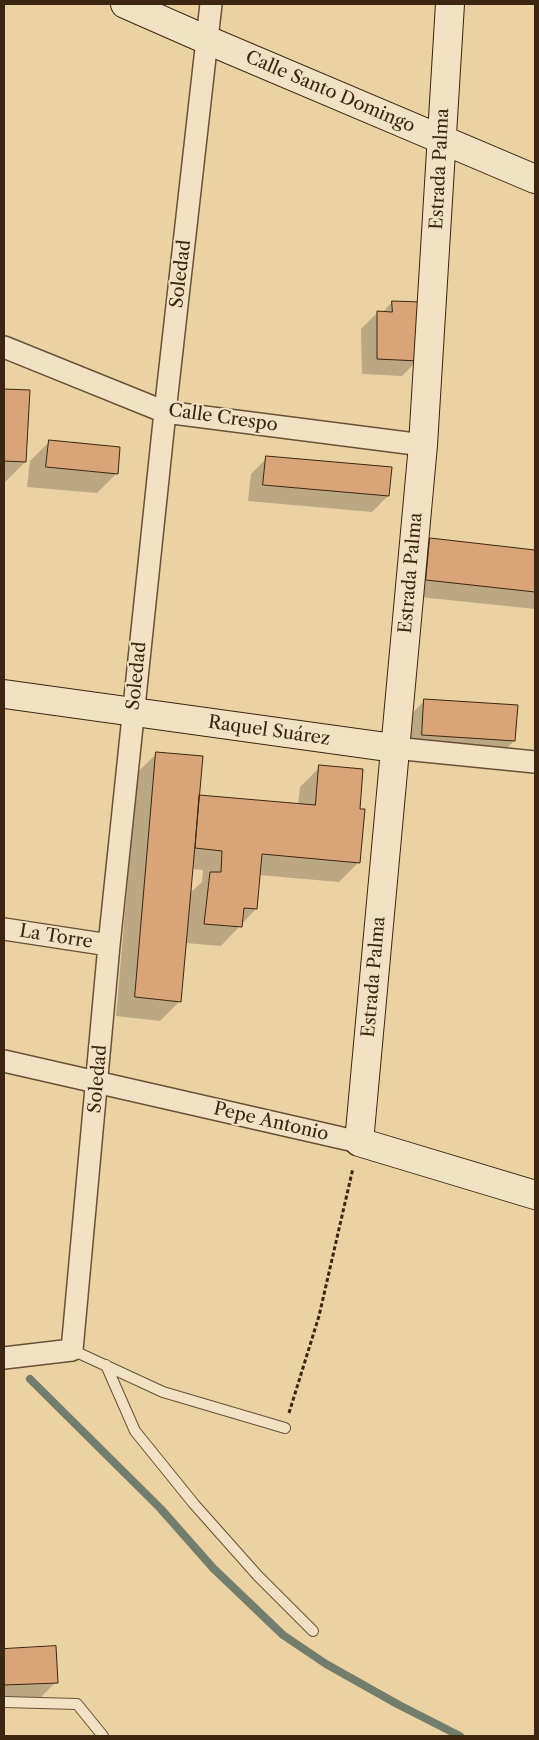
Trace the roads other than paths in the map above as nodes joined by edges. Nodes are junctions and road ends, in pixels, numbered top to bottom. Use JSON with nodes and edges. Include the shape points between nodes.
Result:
{"nodes":[{"id":1,"x":125,"y":4,"type":"edge"},
{"id":2,"x":211,"y":4,"type":"edge"},
{"id":3,"x":450,"y":4,"type":"edge"},
{"id":4,"x":208,"y":40,"type":"junction"},
{"id":5,"x":442,"y":139,"type":"junction"},
{"id":6,"x":535,"y":179,"type":"edge"},
{"id":7,"x":4,"y":347,"type":"edge"},
{"id":8,"x":165,"y":412,"type":"junction"},
{"id":9,"x":423,"y":445,"type":"junction"},
{"id":10,"x":4,"y":694,"type":"edge"},
{"id":11,"x":133,"y":713,"type":"junction"},
{"id":12,"x":394,"y":748,"type":"junction"},
{"id":13,"x":535,"y":762,"type":"edge"},
{"id":14,"x":4,"y":929,"type":"edge"},
{"id":15,"x":109,"y":945,"type":"junction"},
{"id":16,"x":4,"y":1061,"type":"edge"},
{"id":17,"x":98,"y":1083,"type":"junction"},
{"id":18,"x":359,"y":1142,"type":"junction"},
{"id":19,"x":535,"y":1195,"type":"edge"},
{"id":20,"x":72,"y":1350,"type":"junction"},
{"id":21,"x":4,"y":1358,"type":"edge"},
{"id":22,"x":106,"y":1365,"type":"junction"},
{"id":23,"x":285,"y":1428,"type":"road end"},
{"id":24,"x":313,"y":1631,"type":"dead end"},
{"id":25,"x":4,"y":1702,"type":"edge"},
{"id":26,"x":103,"y":1736,"type":"edge"}],
"edges":[{"from":1,"to":4,"type":"main road","name":"Calle Santo Domingo"},
{"from":2,"to":4,"type":"street","name":"Soledad"},
{"from":3,"to":5,"type":"main road","name":"Estrada Palma"},
{"from":4,"to":5,"type":"main road","name":"Calle Santo Domingo"},
{"from":4,"to":8,"type":"street","name":"Soledad"},
{"from":5,"to":6,"type":"main road","name":"Calle Santo Domingo"},
{"from":5,"to":9,"type":"main road","name":"Estrada Palma"},
{"from":7,"to":8,"type":"street","name":"Calle Crespo"},
{"from":8,"to":9,"type":"street","name":"Calle Crespo"},
{"from":8,"to":11,"type":"street","name":"Soledad"},
{"from":9,"to":12,"type":"main road","name":"Estrada Palma"},
{"from":10,"to":11,"type":"main road","name":"Raquel Suárez"},
{"from":11,"to":12,"type":"main road","name":"Raquel Suárez"},
{"from":11,"to":15,"type":"street","name":"Soledad"},
{"from":12,"to":13,"type":"street","name":"Raquel Suárez"},
{"from":12,"to":18,"type":"main road","name":"Estrada Palma"},
{"from":14,"to":15,"type":"street","name":"La Torre"},
{"from":15,"to":17,"type":"street","name":"Soledad"},
{"from":16,"to":17,"type":"street","name":"Pepe Antonio"},
{"from":17,"to":18,"type":"street","name":"Pepe Antonio"},
{"from":17,"to":20,"type":"street","name":"Soledad"},
{"from":18,"to":19,"type":"main road","name":"Pepe Antonio"},
{"from":20,"to":21,"type":"street"},
{"from":20,"to":22,"type":"lane"},
{"from":22,"to":23,"type":"lane","via":[[163,1392]]},
{"from":22,"to":24,"type":"lane","via":[[135,1430],[206,1518]]},
{"from":25,"to":26,"type":"lane","via":[[77,1704]]}]}
